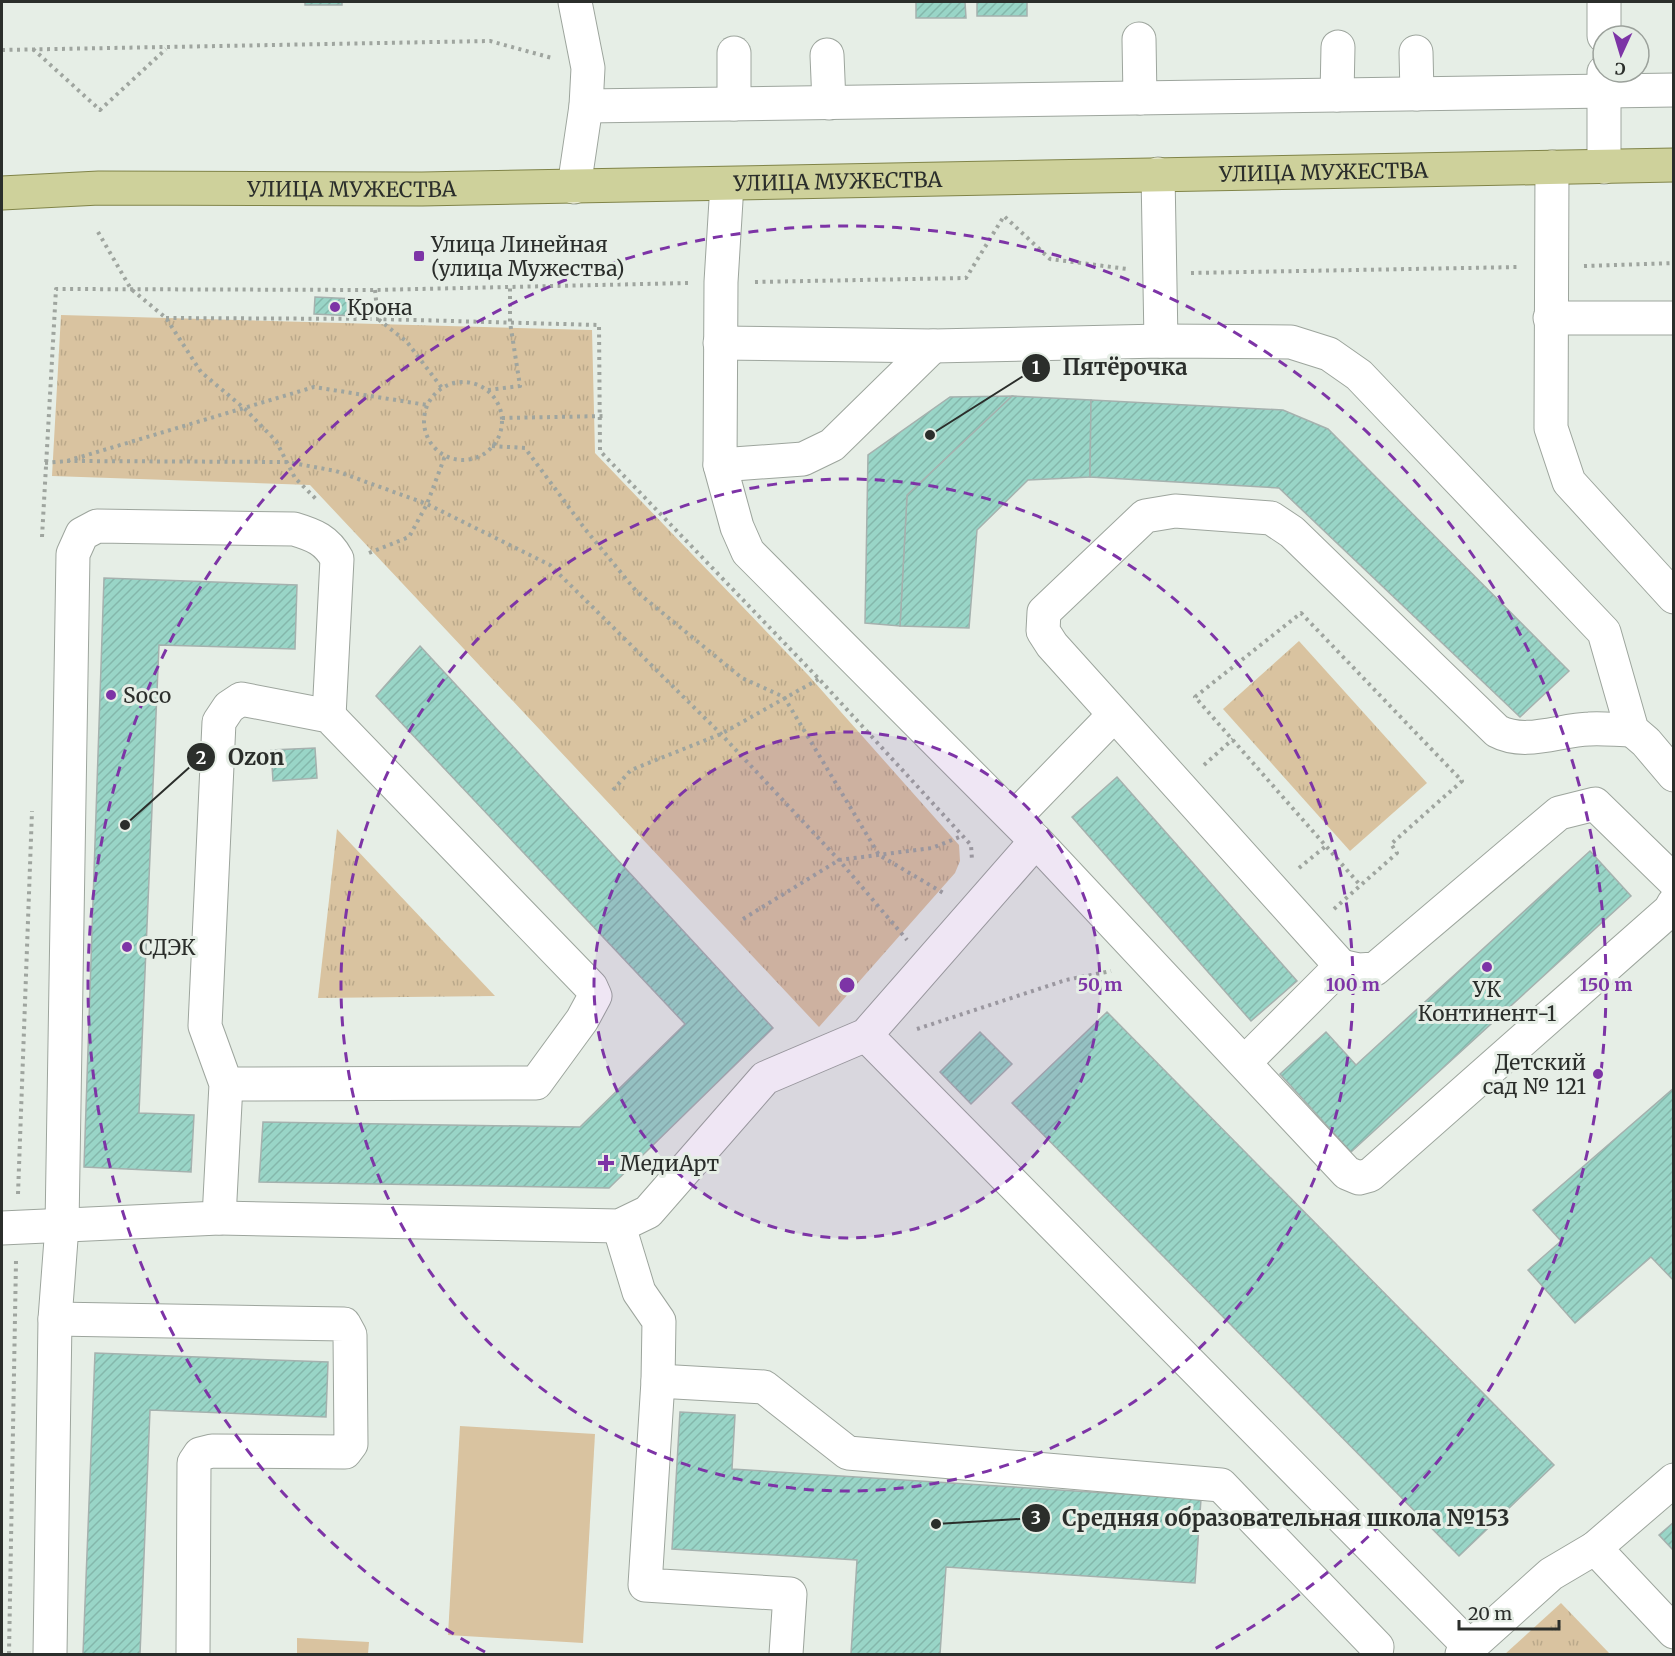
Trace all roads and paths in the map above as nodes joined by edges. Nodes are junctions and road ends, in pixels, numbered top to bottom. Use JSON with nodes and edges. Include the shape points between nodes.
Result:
{"nodes":[{"id":1,"x":575,"y":2,"type":"edge"},
{"id":2,"x":1604,"y":2,"type":"edge"},
{"id":3,"x":1604,"y":24,"type":"edge"},
{"id":4,"x":1139,"y":39,"type":"dead end"},
{"id":5,"x":1338,"y":47,"type":"dead end"},
{"id":6,"x":166,"y":48,"type":"junction"},
{"id":7,"x":33,"y":49,"type":"junction"},
{"id":8,"x":2,"y":50,"type":"edge"},
{"id":9,"x":1416,"y":52,"type":"dead end"},
{"id":10,"x":734,"y":53,"type":"dead end"},
{"id":11,"x":827,"y":55,"type":"dead end"},
{"id":12,"x":588,"y":68,"type":"junction"},
{"id":13,"x":1591,"y":84,"type":"edge"},
{"id":14,"x":1604,"y":84,"type":"edge"},
{"id":15,"x":1614,"y":84,"type":"edge"},
{"id":16,"x":1674,"y":90,"type":"edge"},
{"id":17,"x":1417,"y":94,"type":"junction"},
{"id":18,"x":1337,"y":95,"type":"junction"},
{"id":19,"x":1140,"y":98,"type":"junction"},
{"id":20,"x":829,"y":103,"type":"junction"},
{"id":21,"x":734,"y":104,"type":"junction"},
{"id":22,"x":586,"y":106,"type":"junction"},
{"id":23,"x":1674,"y":165,"type":"edge"},
{"id":24,"x":1552,"y":167,"type":"junction"},
{"id":25,"x":1604,"y":167,"type":"junction"},
{"id":26,"x":1158,"y":174,"type":"junction"},
{"id":27,"x":726,"y":184,"type":"junction"},
{"id":28,"x":574,"y":187,"type":"junction"},
{"id":29,"x":2,"y":193,"type":"edge"},
{"id":30,"x":98,"y":232,"type":"dead end"},
{"id":31,"x":1674,"y":263,"type":"edge"},
{"id":32,"x":1552,"y":266,"type":"junction"},
{"id":33,"x":1161,"y":273,"type":"junction"},
{"id":34,"x":721,"y":282,"type":"junction"},
{"id":35,"x":510,"y":288,"type":"junction"},
{"id":36,"x":131,"y":289,"type":"junction"},
{"id":37,"x":375,"y":290,"type":"junction"},
{"id":38,"x":166,"y":318,"type":"junction"},
{"id":39,"x":1550,"y":318,"type":"junction"},
{"id":40,"x":1674,"y":318,"type":"edge"},
{"id":41,"x":378,"y":319,"type":"junction"},
{"id":42,"x":510,"y":322,"type":"junction"},
{"id":43,"x":1161,"y":341,"type":"junction"},
{"id":44,"x":720,"y":343,"type":"junction"},
{"id":45,"x":933,"y":346,"type":"junction"},
{"id":46,"x":442,"y":388,"type":"junction"},
{"id":47,"x":487,"y":390,"type":"junction"},
{"id":48,"x":427,"y":405,"type":"junction"},
{"id":49,"x":245,"y":409,"type":"junction"},
{"id":50,"x":608,"y":416,"type":"dead end"},
{"id":51,"x":598,"y":417,"type":"junction"},
{"id":52,"x":502,"y":418,"type":"junction"},
{"id":53,"x":492,"y":446,"type":"junction"},
{"id":54,"x":445,"y":456,"type":"junction"},
{"id":55,"x":67,"y":461,"type":"junction"},
{"id":56,"x":287,"y":462,"type":"junction"},
{"id":57,"x":45,"y":463,"type":"junction"},
{"id":58,"x":720,"y":465,"type":"junction"},
{"id":59,"x":320,"y":503,"type":"dead end"},
{"id":60,"x":427,"y":504,"type":"junction"},
{"id":61,"x":42,"y":547,"type":"dead end"},
{"id":62,"x":350,"y":552,"type":"junction"},
{"id":63,"x":372,"y":552,"type":"junction"},
{"id":64,"x":1674,"y":597,"type":"edge"},
{"id":65,"x":819,"y":679,"type":"junction"},
{"id":66,"x":784,"y":697,"type":"junction"},
{"id":67,"x":1114,"y":715,"type":"junction"},
{"id":68,"x":329,"y":716,"type":"junction"},
{"id":69,"x":1632,"y":730,"type":"junction"},
{"id":70,"x":721,"y":734,"type":"junction"},
{"id":71,"x":1674,"y":775,"type":"edge"},
{"id":72,"x":613,"y":790,"type":"dead end"},
{"id":73,"x":32,"y":810,"type":"dead end"},
{"id":74,"x":1025,"y":830,"type":"junction"},
{"id":75,"x":962,"y":836,"type":"junction"},
{"id":76,"x":879,"y":855,"type":"junction"},
{"id":77,"x":839,"y":861,"type":"junction"},
{"id":78,"x":973,"y":863,"type":"dead end"},
{"id":79,"x":1674,"y":881,"type":"edge"},
{"id":80,"x":1361,"y":886,"type":"joint"},
{"id":81,"x":954,"y":888,"type":"dead end"},
{"id":82,"x":948,"y":896,"type":"junction"},
{"id":83,"x":941,"y":903,"type":"dead end"},
{"id":84,"x":1674,"y":903,"type":"edge"},
{"id":85,"x":743,"y":919,"type":"dead end"},
{"id":86,"x":914,"y":933,"type":"dead end"},
{"id":87,"x":907,"y":940,"type":"junction"},
{"id":88,"x":899,"y":949,"type":"dead end"},
{"id":89,"x":1341,"y":966,"type":"junction"},
{"id":90,"x":1159,"y":975,"type":"junction"},
{"id":91,"x":866,"y":1035,"type":"junction"},
{"id":92,"x":1245,"y":1062,"type":"junction"},
{"id":93,"x":893,"y":1064,"type":"junction"},
{"id":94,"x":226,"y":1084,"type":"junction"},
{"id":95,"x":219,"y":1218,"type":"junction"},
{"id":96,"x":62,"y":1226,"type":"junction"},
{"id":97,"x":619,"y":1226,"type":"junction"},
{"id":98,"x":9,"y":1228,"type":"edge"},
{"id":99,"x":55,"y":1319,"type":"junction"},
{"id":100,"x":658,"y":1381,"type":"junction"},
{"id":101,"x":1674,"y":1480,"type":"edge"},
{"id":102,"x":1595,"y":1548,"type":"junction"},
{"id":103,"x":1674,"y":1632,"type":"edge"},
{"id":104,"x":1466,"y":1651,"type":"edge"},
{"id":105,"x":9,"y":1654,"type":"edge"},
{"id":106,"x":50,"y":1654,"type":"edge"},
{"id":107,"x":193,"y":1654,"type":"edge"},
{"id":108,"x":786,"y":1654,"type":"edge"},
{"id":109,"x":1376,"y":1654,"type":"edge"}],
"edges":[{"from":1,"to":12,"type":"street"},
{"from":2,"to":3,"type":"street"},
{"from":4,"to":19,"type":"street"},
{"from":5,"to":18,"type":"street"},
{"from":6,"to":7,"type":"path"},
{"from":6,"to":7,"type":"path","via":[[100,110]]},
{"from":6,"to":12,"type":"path","via":[[490,41]]},
{"from":7,"to":8,"type":"path"},
{"from":9,"to":17,"type":"street"},
{"from":10,"to":21,"type":"street"},
{"from":11,"to":20,"type":"street"},
{"from":12,"to":22,"type":"street"},
{"from":13,"to":17,"type":"street"},
{"from":14,"to":25,"type":"street"},
{"from":15,"to":16,"type":"street"},
{"from":17,"to":18,"type":"street"},
{"from":18,"to":19,"type":"street"},
{"from":19,"to":20,"type":"street"},
{"from":20,"to":21,"type":"street"},
{"from":21,"to":22,"type":"street"},
{"from":22,"to":28,"type":"street"},
{"from":23,"to":25,"type":"main road","name":"УЛИЦА МУЖЕСТВА"},
{"from":24,"to":25,"type":"main road","name":"УЛИЦА МУЖЕСТВА"},
{"from":24,"to":26,"type":"main road","name":"УЛИЦА МУЖЕСТВА"},
{"from":24,"to":32,"type":"street"},
{"from":26,"to":27,"type":"main road","name":"УЛИЦА МУЖЕСТВА"},
{"from":26,"to":33,"type":"street"},
{"from":27,"to":28,"type":"main road","name":"УЛИЦА МУЖЕСТВА"},
{"from":27,"to":34,"type":"street"},
{"from":28,"to":29,"type":"main road","name":"УЛИЦА МУЖЕСТВА","via":[[99,188]]},
{"from":30,"to":36,"type":"path"},
{"from":31,"to":32,"type":"path"},
{"from":32,"to":33,"type":"path"},
{"from":32,"to":39,"type":"street"},
{"from":33,"to":34,"type":"path","via":[[1050,259],[1004,216],[966,278]]},
{"from":33,"to":43,"type":"street"},
{"from":34,"to":35,"type":"path"},
{"from":34,"to":44,"type":"street"},
{"from":35,"to":37,"type":"path"},
{"from":35,"to":42,"type":"path"},
{"from":36,"to":37,"type":"path"},
{"from":36,"to":38,"type":"path"},
{"from":36,"to":57,"type":"path","via":[[56,289]]},
{"from":37,"to":41,"type":"path"},
{"from":38,"to":41,"type":"path"},
{"from":38,"to":49,"type":"path","via":[[201,372]]},
{"from":39,"to":40,"type":"street"},
{"from":39,"to":64,"type":"street","via":[[1551,428],[1569,482]]},
{"from":41,"to":42,"type":"path"},
{"from":41,"to":46,"type":"path","via":[[407,342]]},
{"from":42,"to":47,"type":"path","via":[[520,386]]},
{"from":42,"to":51,"type":"path","via":[[599,325]]},
{"from":43,"to":45,"type":"street"},
{"from":43,"to":69,"type":"street","via":[[1291,342],[1329,354],[1359,375],[1604,632]]},
{"from":44,"to":45,"type":"street"},
{"from":44,"to":58,"type":"street"},
{"from":45,"to":58,"type":"street","via":[[832,445],[802,459]]},
{"from":46,"to":47,"type":"path","via":[[465,382]]},
{"from":46,"to":48,"type":"path"},
{"from":47,"to":52,"type":"path","via":[[500,407]]},
{"from":48,"to":49,"type":"path","via":[[314,387]]},
{"from":48,"to":54,"type":"path","via":[[424,416],[428,438]]},
{"from":49,"to":55,"type":"path"},
{"from":49,"to":56,"type":"path","via":[[276,441]]},
{"from":50,"to":51,"type":"path"},
{"from":51,"to":52,"type":"path"},
{"from":51,"to":65,"type":"path","via":[[600,451]]},
{"from":52,"to":53,"type":"path"},
{"from":53,"to":54,"type":"path","via":[[469,459]]},
{"from":53,"to":66,"type":"path","via":[[525,448],[637,592],[742,678]]},
{"from":54,"to":60,"type":"path"},
{"from":55,"to":56,"type":"path"},
{"from":55,"to":57,"type":"path"},
{"from":56,"to":59,"type":"path","via":[[295,478]]},
{"from":56,"to":60,"type":"path","via":[[336,471]]},
{"from":57,"to":61,"type":"path"},
{"from":58,"to":74,"type":"street","via":[[748,552]]},
{"from":60,"to":63,"type":"path","via":[[409,537]]},
{"from":60,"to":70,"type":"path","via":[[550,565]]},
{"from":62,"to":63,"type":"path"},
{"from":62,"to":63,"type":"path"},
{"from":62,"to":68,"type":"street"},
{"from":62,"to":96,"type":"street","via":[[294,529],[97,526],[82,534],[73,554]]},
{"from":65,"to":66,"type":"path"},
{"from":65,"to":75,"type":"path"},
{"from":66,"to":70,"type":"path"},
{"from":66,"to":76,"type":"path"},
{"from":67,"to":69,"type":"street","via":[[1052,645],[1043,631],[1044,612],[1145,516],[1175,511],[1272,518],[1292,532],[1507,737],[1588,729]]},
{"from":67,"to":74,"type":"street"},
{"from":67,"to":89,"type":"street"},
{"from":68,"to":94,"type":"street","via":[[241,699],[229,707],[219,722],[205,1026]]},
{"from":68,"to":94,"type":"street","via":[[583,978],[595,996],[536,1083]]},
{"from":69,"to":71,"type":"street"},
{"from":70,"to":72,"type":"path","via":[[631,770]]},
{"from":70,"to":77,"type":"path"},
{"from":73,"to":98,"type":"path"},
{"from":74,"to":90,"type":"street"},
{"from":74,"to":91,"type":"street"},
{"from":75,"to":76,"type":"path","via":[[932,848]]},
{"from":75,"to":78,"type":"path","via":[[971,845]]},
{"from":76,"to":77,"type":"path"},
{"from":76,"to":82,"type":"path"},
{"from":77,"to":85,"type":"path"},
{"from":77,"to":87,"type":"path"},
{"from":79,"to":89,"type":"street","via":[[1595,804],[1559,813],[1375,969]]},
{"from":80,"to":80,"type":"path","via":[[1196,697],[1301,613],[1462,781],[1391,844],[1397,853]]},
{"from":81,"to":82,"type":"path"},
{"from":82,"to":83,"type":"path"},
{"from":84,"to":92,"type":"street","via":[[1370,1175],[1359,1178],[1347,1173]]},
{"from":86,"to":87,"type":"path"},
{"from":87,"to":88,"type":"path"},
{"from":89,"to":92,"type":"street"},
{"from":90,"to":92,"type":"street"},
{"from":90,"to":93,"type":"path","via":[[1116,970],[1066,980],[917,1029]]},
{"from":91,"to":93,"type":"street"},
{"from":91,"to":97,"type":"street","via":[[765,1078],[648,1212]]},
{"from":93,"to":104,"type":"street"},
{"from":94,"to":95,"type":"street"},
{"from":95,"to":96,"type":"street"},
{"from":95,"to":97,"type":"street"},
{"from":96,"to":98,"type":"street"},
{"from":96,"to":99,"type":"street"},
{"from":97,"to":100,"type":"street","via":[[639,1292],[659,1321]]},
{"from":98,"to":105,"type":"path"},
{"from":99,"to":106,"type":"street"},
{"from":99,"to":107,"type":"street","via":[[344,1324],[350,1335],[351,1444],[345,1452],[212,1451],[200,1454],[194,1463]]},
{"from":100,"to":108,"type":"street","via":[[645,1585],[790,1594]]},
{"from":100,"to":109,"type":"street","via":[[764,1388],[848,1453],[1221,1485],[1377,1647]]},
{"from":101,"to":102,"type":"street"},
{"from":102,"to":103,"type":"street"},
{"from":102,"to":104,"type":"street","via":[[1551,1574]]}]}
